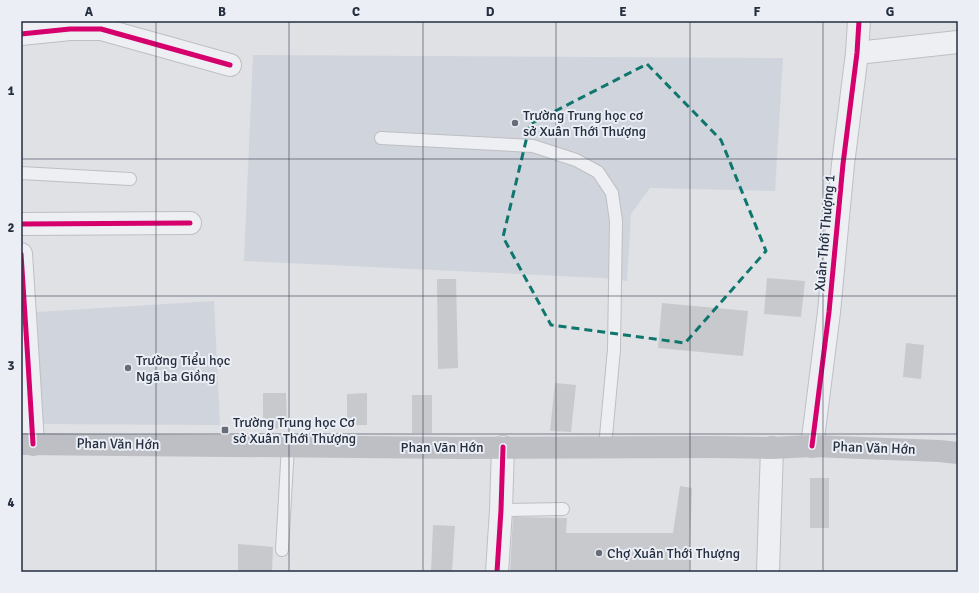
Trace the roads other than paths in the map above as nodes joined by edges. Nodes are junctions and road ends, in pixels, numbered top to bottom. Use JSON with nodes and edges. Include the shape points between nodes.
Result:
{"nodes":[{"id":1,"x":859,"y":21,"type":"edge"},
{"id":2,"x":21,"y":34,"type":"edge"},
{"id":3,"x":958,"y":42,"type":"edge"},
{"id":4,"x":857,"y":53,"type":"junction"},
{"id":5,"x":230,"y":65,"type":"dead end"},
{"id":6,"x":381,"y":138,"type":"dead end"},
{"id":7,"x":21,"y":173,"type":"edge"},
{"id":8,"x":130,"y":179,"type":"dead end"},
{"id":9,"x":190,"y":223,"type":"dead end"},
{"id":10,"x":21,"y":224,"type":"edge"},
{"id":11,"x":21,"y":254,"type":"edge"},
{"id":12,"x":27,"y":444,"type":"edge"},
{"id":13,"x":288,"y":446,"type":"junction"},
{"id":14,"x":812,"y":446,"type":"junction"},
{"id":15,"x":605,"y":447,"type":"junction"},
{"id":16,"x":503,"y":448,"type":"junction"},
{"id":17,"x":772,"y":448,"type":"junction"},
{"id":18,"x":958,"y":453,"type":"edge"},
{"id":19,"x":564,"y":509,"type":"dead end"},
{"id":20,"x":501,"y":510,"type":"junction"},
{"id":21,"x":282,"y":550,"type":"dead end"},
{"id":22,"x":497,"y":572,"type":"edge"},
{"id":23,"x":768,"y":572,"type":"edge"}],
"edges":[{"from":1,"to":4,"type":"street","name":"Xuân Thới Thượng 1"},
{"from":2,"to":5,"type":"street","via":[[101,29]]},
{"from":3,"to":4,"type":"street"},
{"from":4,"to":14,"type":"street","name":"Xuân Thới Thượng 1","via":[[843,164],[830,312]]},
{"from":6,"to":15,"type":"lane","via":[[533,146],[576,160],[598,172],[612,193],[616,221],[614,349]]},
{"from":7,"to":8,"type":"lane"},
{"from":9,"to":10,"type":"street"},
{"from":11,"to":12,"type":"street","via":[[28,362]]},
{"from":12,"to":13,"type":"main road","name":"Phan Văn Hớn"},
{"from":13,"to":16,"type":"main road","name":"Phan Văn Hớn"},
{"from":13,"to":21,"type":"lane"},
{"from":14,"to":17,"type":"main road","name":"Phan Văn Hớn"},
{"from":14,"to":18,"type":"main road","name":"Phan Văn Hớn"},
{"from":15,"to":16,"type":"main road","name":"Phan Văn Hớn"},
{"from":15,"to":17,"type":"main road","name":"Phan Văn Hớn"},
{"from":16,"to":20,"type":"street"},
{"from":17,"to":23,"type":"street"},
{"from":19,"to":20,"type":"lane"},
{"from":20,"to":22,"type":"street"}]}
